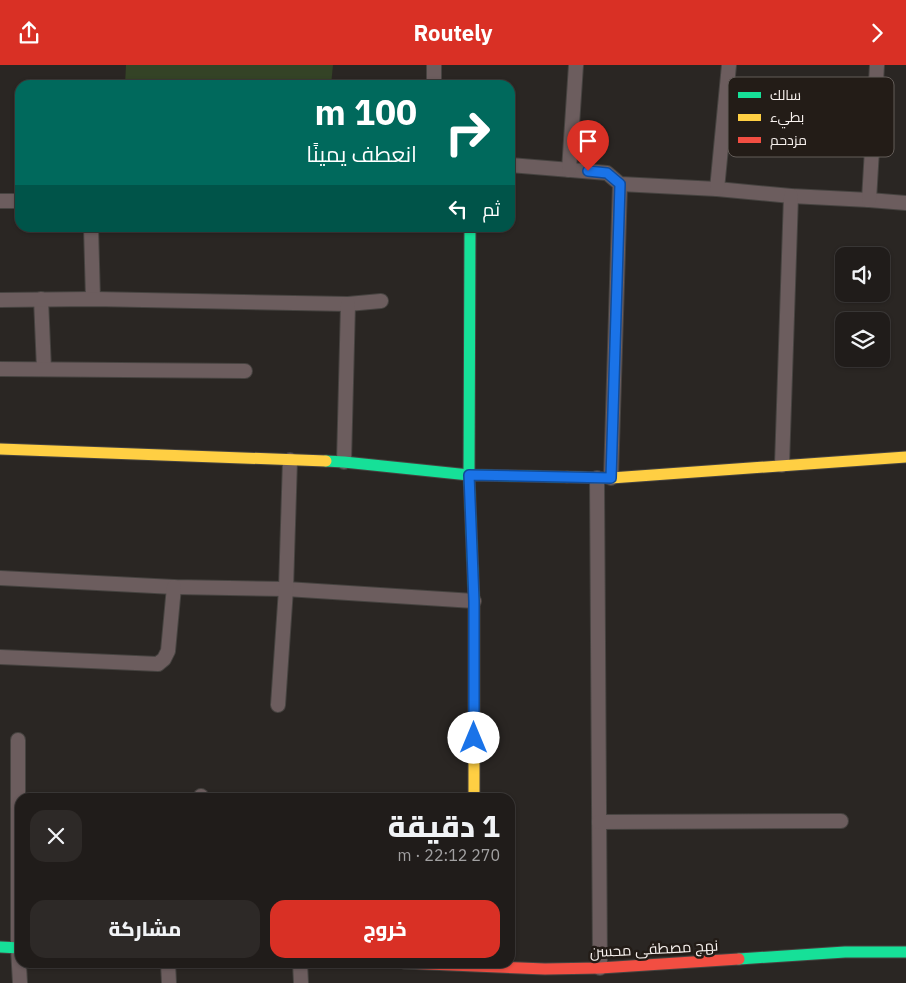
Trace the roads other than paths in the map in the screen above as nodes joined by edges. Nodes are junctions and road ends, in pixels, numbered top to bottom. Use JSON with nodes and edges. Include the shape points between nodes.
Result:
{"nodes":[{"id":1,"x":434,"y":65,"type":"edge"},
{"id":2,"x":576,"y":65,"type":"edge"},
{"id":3,"x":729,"y":65,"type":"edge"},
{"id":4,"x":434,"y":80,"type":"edge"},
{"id":5,"x":872,"y":157,"type":"edge"},
{"id":6,"x":515,"y":165,"type":"edge"},
{"id":7,"x":569,"y":170,"type":"junction"},
{"id":8,"x":620,"y":184,"type":"junction"},
{"id":9,"x":717,"y":189,"type":"junction"},
{"id":10,"x":791,"y":196,"type":"junction"},
{"id":11,"x":869,"y":200,"type":"junction"},
{"id":12,"x":0,"y":201,"type":"edge"},
{"id":13,"x":15,"y":201,"type":"edge"},
{"id":14,"x":906,"y":203,"type":"edge"},
{"id":15,"x":91,"y":232,"type":"edge"},
{"id":16,"x":470,"y":232,"type":"edge"},
{"id":17,"x":41,"y":299,"type":"junction"},
{"id":18,"x":93,"y":299,"type":"junction"},
{"id":19,"x":0,"y":300,"type":"edge"},
{"id":20,"x":381,"y":301,"type":"dead end"},
{"id":21,"x":348,"y":304,"type":"junction"},
{"id":22,"x":0,"y":369,"type":"edge"},
{"id":23,"x":44,"y":369,"type":"junction"},
{"id":24,"x":245,"y":371,"type":"dead end"},
{"id":25,"x":0,"y":449,"type":"edge"},
{"id":26,"x":906,"y":457,"type":"edge"},
{"id":27,"x":290,"y":460,"type":"junction"},
{"id":28,"x":344,"y":462,"type":"junction"},
{"id":29,"x":782,"y":465,"type":"junction"},
{"id":30,"x":469,"y":475,"type":"junction"},
{"id":31,"x":604,"y":478,"type":"junction"},
{"id":32,"x":0,"y":578,"type":"edge"},
{"id":33,"x":174,"y":587,"type":"junction"},
{"id":34,"x":286,"y":589,"type":"junction"},
{"id":35,"x":474,"y":601,"type":"junction"},
{"id":36,"x":0,"y":657,"type":"edge"},
{"id":37,"x":278,"y":705,"type":"dead end"},
{"id":38,"x":18,"y":740,"type":"dead end"},
{"id":39,"x":18,"y":793,"type":"edge"},
{"id":40,"x":474,"y":793,"type":"edge"},
{"id":41,"x":841,"y":821,"type":"dead end"},
{"id":42,"x":599,"y":822,"type":"junction"},
{"id":43,"x":0,"y":947,"type":"edge"},
{"id":44,"x":15,"y":948,"type":"edge"},
{"id":45,"x":906,"y":952,"type":"edge"},
{"id":46,"x":20,"y":968,"type":"edge"},
{"id":47,"x":168,"y":968,"type":"edge"},
{"id":48,"x":300,"y":968,"type":"edge"},
{"id":49,"x":497,"y":968,"type":"edge"},
{"id":50,"x":600,"y":968,"type":"junction"},
{"id":51,"x":544,"y":976,"type":"edge"},
{"id":52,"x":20,"y":983,"type":"edge"},
{"id":53,"x":169,"y":983,"type":"edge"},
{"id":54,"x":301,"y":983,"type":"edge"}],
"edges":[{"from":1,"to":4,"type":"street"},
{"from":2,"to":7,"type":"street"},
{"from":3,"to":9,"type":"street"},
{"from":5,"to":11,"type":"street"},
{"from":6,"to":7,"type":"street"},
{"from":7,"to":8,"type":"street","via":[[607,173]]},
{"from":8,"to":9,"type":"street"},
{"from":8,"to":31,"type":"street"},
{"from":9,"to":10,"type":"street"},
{"from":10,"to":11,"type":"street"},
{"from":10,"to":29,"type":"street"},
{"from":11,"to":14,"type":"street"},
{"from":12,"to":13,"type":"street"},
{"from":15,"to":18,"type":"street"},
{"from":16,"to":30,"type":"street"},
{"from":17,"to":18,"type":"street"},
{"from":17,"to":19,"type":"street"},
{"from":17,"to":23,"type":"street"},
{"from":18,"to":21,"type":"street"},
{"from":20,"to":21,"type":"street"},
{"from":21,"to":28,"type":"street"},
{"from":22,"to":23,"type":"street"},
{"from":23,"to":24,"type":"street"},
{"from":25,"to":27,"type":"street"},
{"from":26,"to":29,"type":"street"},
{"from":27,"to":28,"type":"street"},
{"from":27,"to":34,"type":"street"},
{"from":28,"to":30,"type":"street"},
{"from":29,"to":31,"type":"street"},
{"from":30,"to":31,"type":"street"},
{"from":30,"to":35,"type":"street"},
{"from":31,"to":42,"type":"street"},
{"from":32,"to":33,"type":"street"},
{"from":33,"to":34,"type":"street"},
{"from":33,"to":36,"type":"street","via":[[168,651],[158,664]]},
{"from":34,"to":35,"type":"street"},
{"from":34,"to":37,"type":"street"},
{"from":35,"to":40,"type":"street"},
{"from":38,"to":39,"type":"street"},
{"from":41,"to":42,"type":"street"},
{"from":42,"to":50,"type":"street"},
{"from":43,"to":44,"type":"street"},
{"from":45,"to":50,"type":"street","name":"نهج مصطفى محسن","via":[[844,952]]},
{"from":46,"to":52,"type":"street"},
{"from":47,"to":53,"type":"street"},
{"from":48,"to":54,"type":"street"},
{"from":49,"to":51,"type":"street","name":"نهج مصطفى محسن"},
{"from":50,"to":51,"type":"street","name":"نهج مصطفى محسن"}]}
